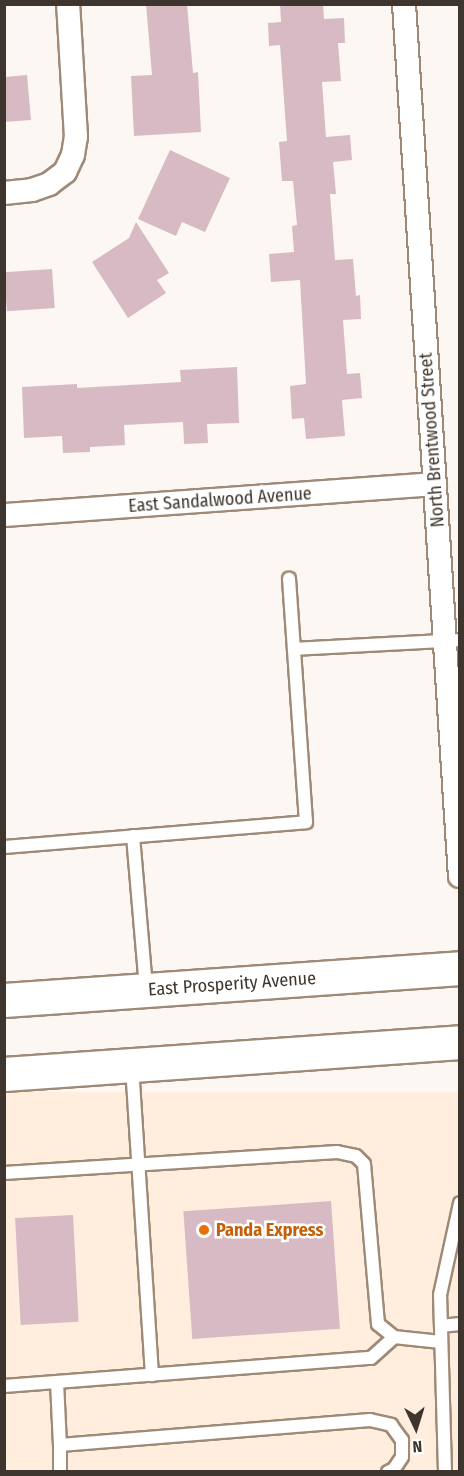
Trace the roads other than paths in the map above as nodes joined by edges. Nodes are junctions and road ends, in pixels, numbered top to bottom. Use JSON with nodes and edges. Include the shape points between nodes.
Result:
{"nodes":[{"id":1,"x":68,"y":4,"type":"edge"},
{"id":2,"x":404,"y":4,"type":"edge"},
{"id":3,"x":4,"y":193,"type":"edge"},
{"id":4,"x":435,"y":484,"type":"junction"},
{"id":5,"x":4,"y":516,"type":"edge"},
{"id":6,"x":289,"y":579,"type":"dead end"},
{"id":7,"x":452,"y":641,"type":"edge"},
{"id":8,"x":294,"y":649,"type":"junction"},
{"id":9,"x":133,"y":836,"type":"junction"},
{"id":10,"x":4,"y":847,"type":"edge"},
{"id":11,"x":459,"y":876,"type":"edge"},
{"id":12,"x":459,"y":968,"type":"edge"},
{"id":13,"x":146,"y":990,"type":"junction"},
{"id":14,"x":4,"y":1000,"type":"edge"},
{"id":15,"x":459,"y":1042,"type":"edge"},
{"id":16,"x":132,"y":1065,"type":"junction"},
{"id":17,"x":4,"y":1074,"type":"edge"},
{"id":18,"x":139,"y":1165,"type":"junction"},
{"id":19,"x":4,"y":1173,"type":"edge"},
{"id":20,"x":459,"y":1203,"type":"edge"},
{"id":21,"x":459,"y":1324,"type":"edge"},
{"id":22,"x":441,"y":1326,"type":"junction"},
{"id":23,"x":394,"y":1337,"type":"junction"},
{"id":24,"x":441,"y":1342,"type":"junction"},
{"id":25,"x":152,"y":1375,"type":"junction"},
{"id":26,"x":57,"y":1382,"type":"junction"},
{"id":27,"x":4,"y":1386,"type":"edge"},
{"id":28,"x":60,"y":1444,"type":"junction"},
{"id":29,"x":60,"y":1472,"type":"edge"},
{"id":30,"x":388,"y":1472,"type":"edge"},
{"id":31,"x":444,"y":1472,"type":"edge"}],
"edges":[{"from":1,"to":3,"type":"street","via":[[74,155],[65,172],[32,190]]},
{"from":2,"to":4,"type":"street","name":"North Brentwood Street"},
{"from":4,"to":5,"type":"street","name":"East Sandalwood Avenue"},
{"from":4,"to":7,"type":"street","name":"North Brentwood Street"},
{"from":6,"to":8,"type":"lane"},
{"from":7,"to":8,"type":"lane"},
{"from":7,"to":11,"type":"street","name":"North Brentwood Street"},
{"from":8,"to":9,"type":"lane","via":[[306,822]]},
{"from":9,"to":10,"type":"lane"},
{"from":9,"to":13,"type":"lane"},
{"from":12,"to":13,"type":"main road","name":"East Prosperity Avenue"},
{"from":13,"to":14,"type":"main road","name":"East Prosperity Avenue"},
{"from":15,"to":16,"type":"main road"},
{"from":16,"to":17,"type":"main road"},
{"from":16,"to":18,"type":"lane"},
{"from":18,"to":19,"type":"lane"},
{"from":18,"to":23,"type":"lane","via":[[337,1152],[356,1156],[364,1164],[378,1323]]},
{"from":18,"to":25,"type":"lane"},
{"from":20,"to":22,"type":"lane","via":[[440,1295]]},
{"from":21,"to":22,"type":"lane"},
{"from":22,"to":24,"type":"lane"},
{"from":23,"to":24,"type":"lane"},
{"from":23,"to":25,"type":"lane","via":[[371,1358]]},
{"from":24,"to":31,"type":"lane"},
{"from":25,"to":26,"type":"lane"},
{"from":26,"to":27,"type":"lane"},
{"from":26,"to":28,"type":"lane"},
{"from":28,"to":29,"type":"lane"},
{"from":28,"to":30,"type":"lane","via":[[370,1420],[391,1425],[402,1440],[402,1457]]}]}
